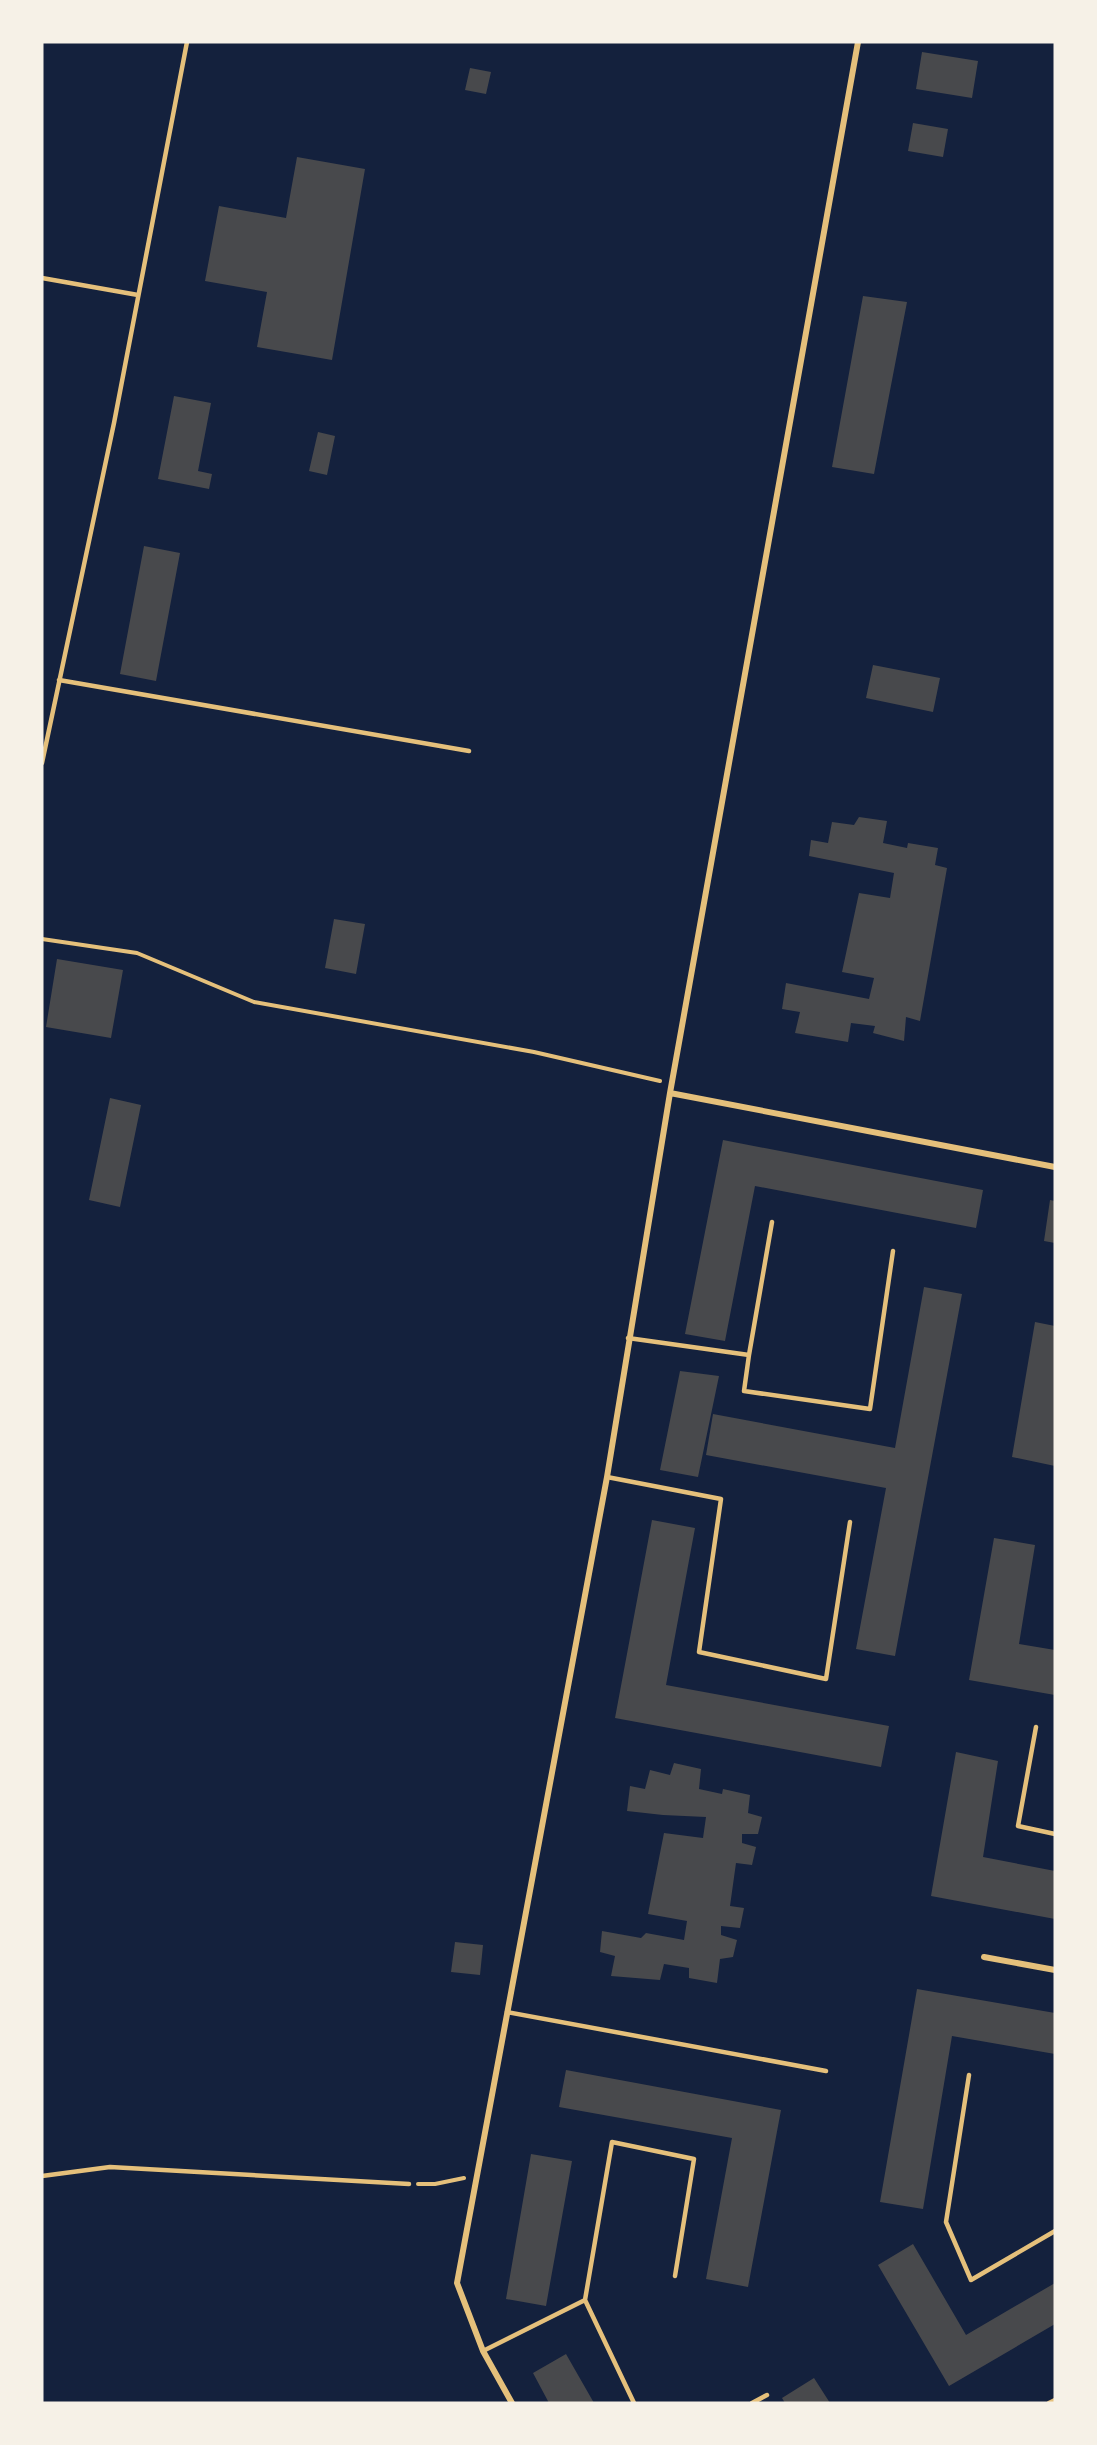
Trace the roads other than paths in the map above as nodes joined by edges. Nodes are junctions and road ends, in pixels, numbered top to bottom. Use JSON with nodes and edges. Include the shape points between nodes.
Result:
{"nodes":[{"id":1,"x":187,"y":42,"type":"edge"},
{"id":2,"x":858,"y":42,"type":"edge"},
{"id":3,"x":42,"y":278,"type":"edge"},
{"id":4,"x":138,"y":295,"type":"junction"},
{"id":5,"x":60,"y":680,"type":"junction"},
{"id":6,"x":469,"y":751,"type":"dead end"},
{"id":7,"x":42,"y":763,"type":"edge"},
{"id":8,"x":670,"y":1093,"type":"junction"},
{"id":9,"x":1055,"y":1167,"type":"edge"},
{"id":10,"x":771,"y":1222,"type":"dead end"},
{"id":11,"x":893,"y":1251,"type":"dead end"},
{"id":12,"x":628,"y":1338,"type":"junction"},
{"id":13,"x":749,"y":1355,"type":"junction"},
{"id":14,"x":607,"y":1476,"type":"junction"},
{"id":15,"x":850,"y":1522,"type":"dead end"},
{"id":16,"x":1036,"y":1727,"type":"dead end"},
{"id":17,"x":1055,"y":1834,"type":"edge"},
{"id":18,"x":984,"y":1957,"type":"dead end"},
{"id":19,"x":1055,"y":1970,"type":"edge"},
{"id":20,"x":507,"y":2012,"type":"junction"},
{"id":21,"x":826,"y":2071,"type":"dead end"},
{"id":22,"x":969,"y":2075,"type":"dead end"},
{"id":23,"x":42,"y":2176,"type":"edge"},
{"id":24,"x":409,"y":2184,"type":"road end"},
{"id":25,"x":1055,"y":2231,"type":"edge"},
{"id":26,"x":675,"y":2276,"type":"dead end"},
{"id":27,"x":585,"y":2301,"type":"junction"},
{"id":28,"x":483,"y":2351,"type":"junction"},
{"id":29,"x":767,"y":2395,"type":"dead end"},
{"id":30,"x":1055,"y":2400,"type":"edge"},
{"id":31,"x":512,"y":2403,"type":"edge"},
{"id":32,"x":634,"y":2403,"type":"edge"},
{"id":33,"x":752,"y":2403,"type":"edge"},
{"id":34,"x":1049,"y":2403,"type":"edge"}],
"edges":[{"from":1,"to":4,"type":"lane"},
{"from":2,"to":8,"type":"street"},
{"from":3,"to":4,"type":"lane"},
{"from":4,"to":5,"type":"lane"},
{"from":5,"to":6,"type":"lane"},
{"from":5,"to":7,"type":"lane"},
{"from":8,"to":9,"type":"street"},
{"from":8,"to":12,"type":"street"},
{"from":10,"to":13,"type":"lane"},
{"from":11,"to":13,"type":"lane","via":[[870,1409],[744,1391]]},
{"from":12,"to":13,"type":"lane"},
{"from":12,"to":14,"type":"street"},
{"from":14,"to":15,"type":"lane","via":[[721,1499],[699,1652],[826,1679]]},
{"from":14,"to":20,"type":"street"},
{"from":16,"to":17,"type":"lane","via":[[1018,1827]]},
{"from":18,"to":19,"type":"street"},
{"from":20,"to":21,"type":"lane"},
{"from":20,"to":28,"type":"street","via":[[457,2283]]},
{"from":22,"to":25,"type":"lane","via":[[946,2222],[971,2280]]},
{"from":23,"to":24,"type":"lane","via":[[110,2167]]},
{"from":26,"to":27,"type":"lane","via":[[694,2159],[612,2142]]},
{"from":27,"to":28,"type":"lane"},
{"from":27,"to":32,"type":"lane"},
{"from":28,"to":31,"type":"street"},
{"from":29,"to":33,"type":"lane"},
{"from":30,"to":34,"type":"lane"}]}
